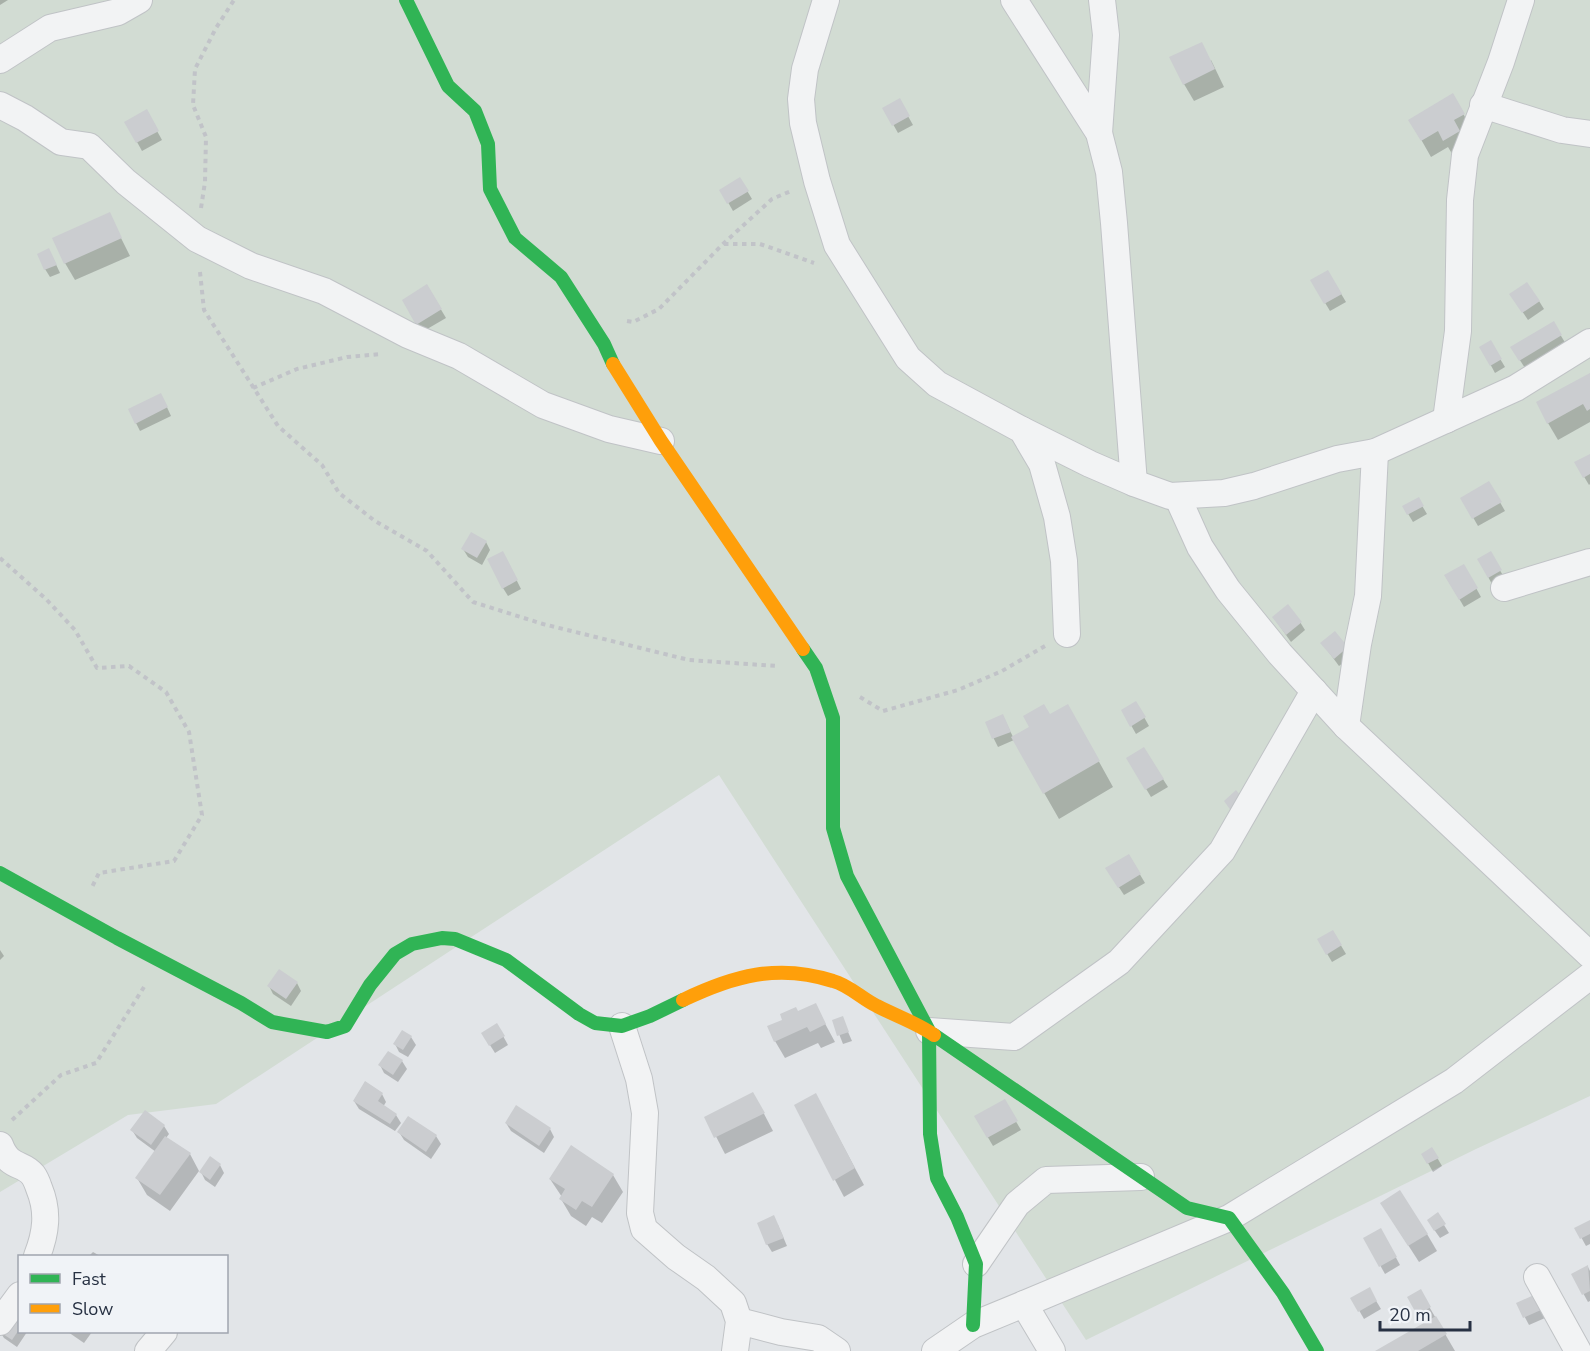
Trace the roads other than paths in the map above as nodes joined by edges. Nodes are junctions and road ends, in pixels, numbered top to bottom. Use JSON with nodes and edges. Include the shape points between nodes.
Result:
{"nodes":[{"id":1,"x":139,"y":0,"type":"edge"},
{"id":2,"x":406,"y":0,"type":"edge"},
{"id":3,"x":826,"y":0,"type":"edge"},
{"id":4,"x":1014,"y":0,"type":"edge"},
{"id":5,"x":1102,"y":0,"type":"edge"},
{"id":6,"x":1521,"y":0,"type":"edge"},
{"id":7,"x":0,"y":60,"type":"edge"},
{"id":8,"x":0,"y":105,"type":"edge"},
{"id":9,"x":1483,"y":105,"type":"junction"},
{"id":10,"x":1100,"y":133,"type":"junction"},
{"id":11,"x":1590,"y":134,"type":"edge"},
{"id":12,"x":1590,"y":342,"type":"edge"},
{"id":13,"x":1446,"y":420,"type":"junction"},
{"id":14,"x":1022,"y":430,"type":"junction"},
{"id":15,"x":661,"y":441,"type":"junction"},
{"id":16,"x":1374,"y":452,"type":"junction"},
{"id":17,"x":1134,"y":483,"type":"junction"},
{"id":18,"x":1177,"y":496,"type":"junction"},
{"id":19,"x":1590,"y":562,"type":"edge"},
{"id":20,"x":1504,"y":588,"type":"dead end"},
{"id":21,"x":1066,"y":634,"type":"road end"},
{"id":22,"x":1314,"y":691,"type":"junction"},
{"id":23,"x":1346,"y":726,"type":"junction"},
{"id":24,"x":0,"y":873,"type":"edge"},
{"id":25,"x":1590,"y":954,"type":"edge"},
{"id":26,"x":1590,"y":976,"type":"edge"},
{"id":27,"x":622,"y":1026,"type":"junction"},
{"id":28,"x":929,"y":1031,"type":"junction"},
{"id":29,"x":0,"y":1145,"type":"edge"},
{"id":30,"x":1141,"y":1177,"type":"junction"},
{"id":31,"x":1229,"y":1218,"type":"junction"},
{"id":32,"x":38,"y":1255,"type":"edge"},
{"id":33,"x":976,"y":1264,"type":"junction"},
{"id":34,"x":1537,"y":1277,"type":"dead end"},
{"id":35,"x":18,"y":1298,"type":"edge"},
{"id":36,"x":1024,"y":1304,"type":"junction"},
{"id":37,"x":739,"y":1321,"type":"junction"},
{"id":38,"x":0,"y":1322,"type":"edge"},
{"id":39,"x":973,"y":1325,"type":"junction"},
{"id":40,"x":163,"y":1333,"type":"edge"},
{"id":41,"x":148,"y":1351,"type":"edge"},
{"id":42,"x":735,"y":1351,"type":"edge"},
{"id":43,"x":837,"y":1351,"type":"edge"},
{"id":44,"x":935,"y":1351,"type":"edge"},
{"id":45,"x":1052,"y":1351,"type":"edge"},
{"id":46,"x":1317,"y":1351,"type":"edge"},
{"id":47,"x":1578,"y":1351,"type":"edge"}],
"edges":[{"from":1,"to":7,"type":"street","via":[[118,12],[50,28]]},
{"from":2,"to":15,"type":"street","via":[[448,86],[475,111],[488,144],[490,189],[515,238],[561,277]]},
{"from":3,"to":14,"type":"street","via":[[805,69],[801,99],[817,181],[837,245],[908,358],[937,384]]},
{"from":4,"to":10,"type":"street"},
{"from":5,"to":10,"type":"street","via":[[1106,35]]},
{"from":6,"to":9,"type":"street"},
{"from":8,"to":15,"type":"street","via":[[61,142],[89,146],[126,182],[197,239],[251,266],[324,291],[408,335],[459,356],[543,405],[609,429]]},
{"from":9,"to":11,"type":"street","via":[[1562,130]]},
{"from":9,"to":13,"type":"street","via":[[1465,155],[1460,201],[1458,331]]},
{"from":10,"to":17,"type":"street","via":[[1114,223]]},
{"from":12,"to":13,"type":"street","via":[[1516,388]]},
{"from":13,"to":16,"type":"street"},
{"from":14,"to":17,"type":"street"},
{"from":14,"to":21,"type":"street","via":[[1042,464],[1057,517],[1064,561]]},
{"from":15,"to":28,"type":"street","via":[[816,668],[833,718],[833,828],[842,857],[848,876]]},
{"from":16,"to":18,"type":"street","via":[[1337,459],[1224,493]]},
{"from":16,"to":23,"type":"street","via":[[1368,596]]},
{"from":17,"to":18,"type":"street"},
{"from":18,"to":22,"type":"street","via":[[1200,547],[1228,590]]},
{"from":19,"to":20,"type":"street"},
{"from":22,"to":23,"type":"street"},
{"from":22,"to":28,"type":"street","via":[[1222,851],[1119,962],[1014,1037]]},
{"from":23,"to":25,"type":"street"},
{"from":24,"to":27,"type":"street","via":[[272,1022],[327,1032],[345,1026],[395,954],[412,944],[442,938],[455,939],[506,960],[595,1023]]},
{"from":26,"to":31,"type":"street","via":[[1454,1081]]},
{"from":27,"to":28,"type":"street","via":[[708,988],[748,976],[785,971],[835,981]]},
{"from":27,"to":37,"type":"street","via":[[645,1113],[640,1213],[644,1229],[734,1303]]},
{"from":28,"to":30,"type":"street"},
{"from":28,"to":33,"type":"street","via":[[930,1134],[937,1178]]},
{"from":29,"to":32,"type":"street","via":[[4,1156],[33,1174],[44,1202],[44,1238]]},
{"from":30,"to":31,"type":"street","via":[[1187,1208]]},
{"from":30,"to":33,"type":"street","via":[[1046,1179],[1017,1204]]},
{"from":31,"to":36,"type":"street"},
{"from":31,"to":46,"type":"street"},
{"from":33,"to":39,"type":"street"},
{"from":34,"to":47,"type":"street"},
{"from":35,"to":38,"type":"street"},
{"from":36,"to":39,"type":"street"},
{"from":36,"to":45,"type":"street"},
{"from":37,"to":42,"type":"street"},
{"from":37,"to":43,"type":"street","via":[[818,1338]]},
{"from":39,"to":44,"type":"street"},
{"from":40,"to":41,"type":"street"}]}
